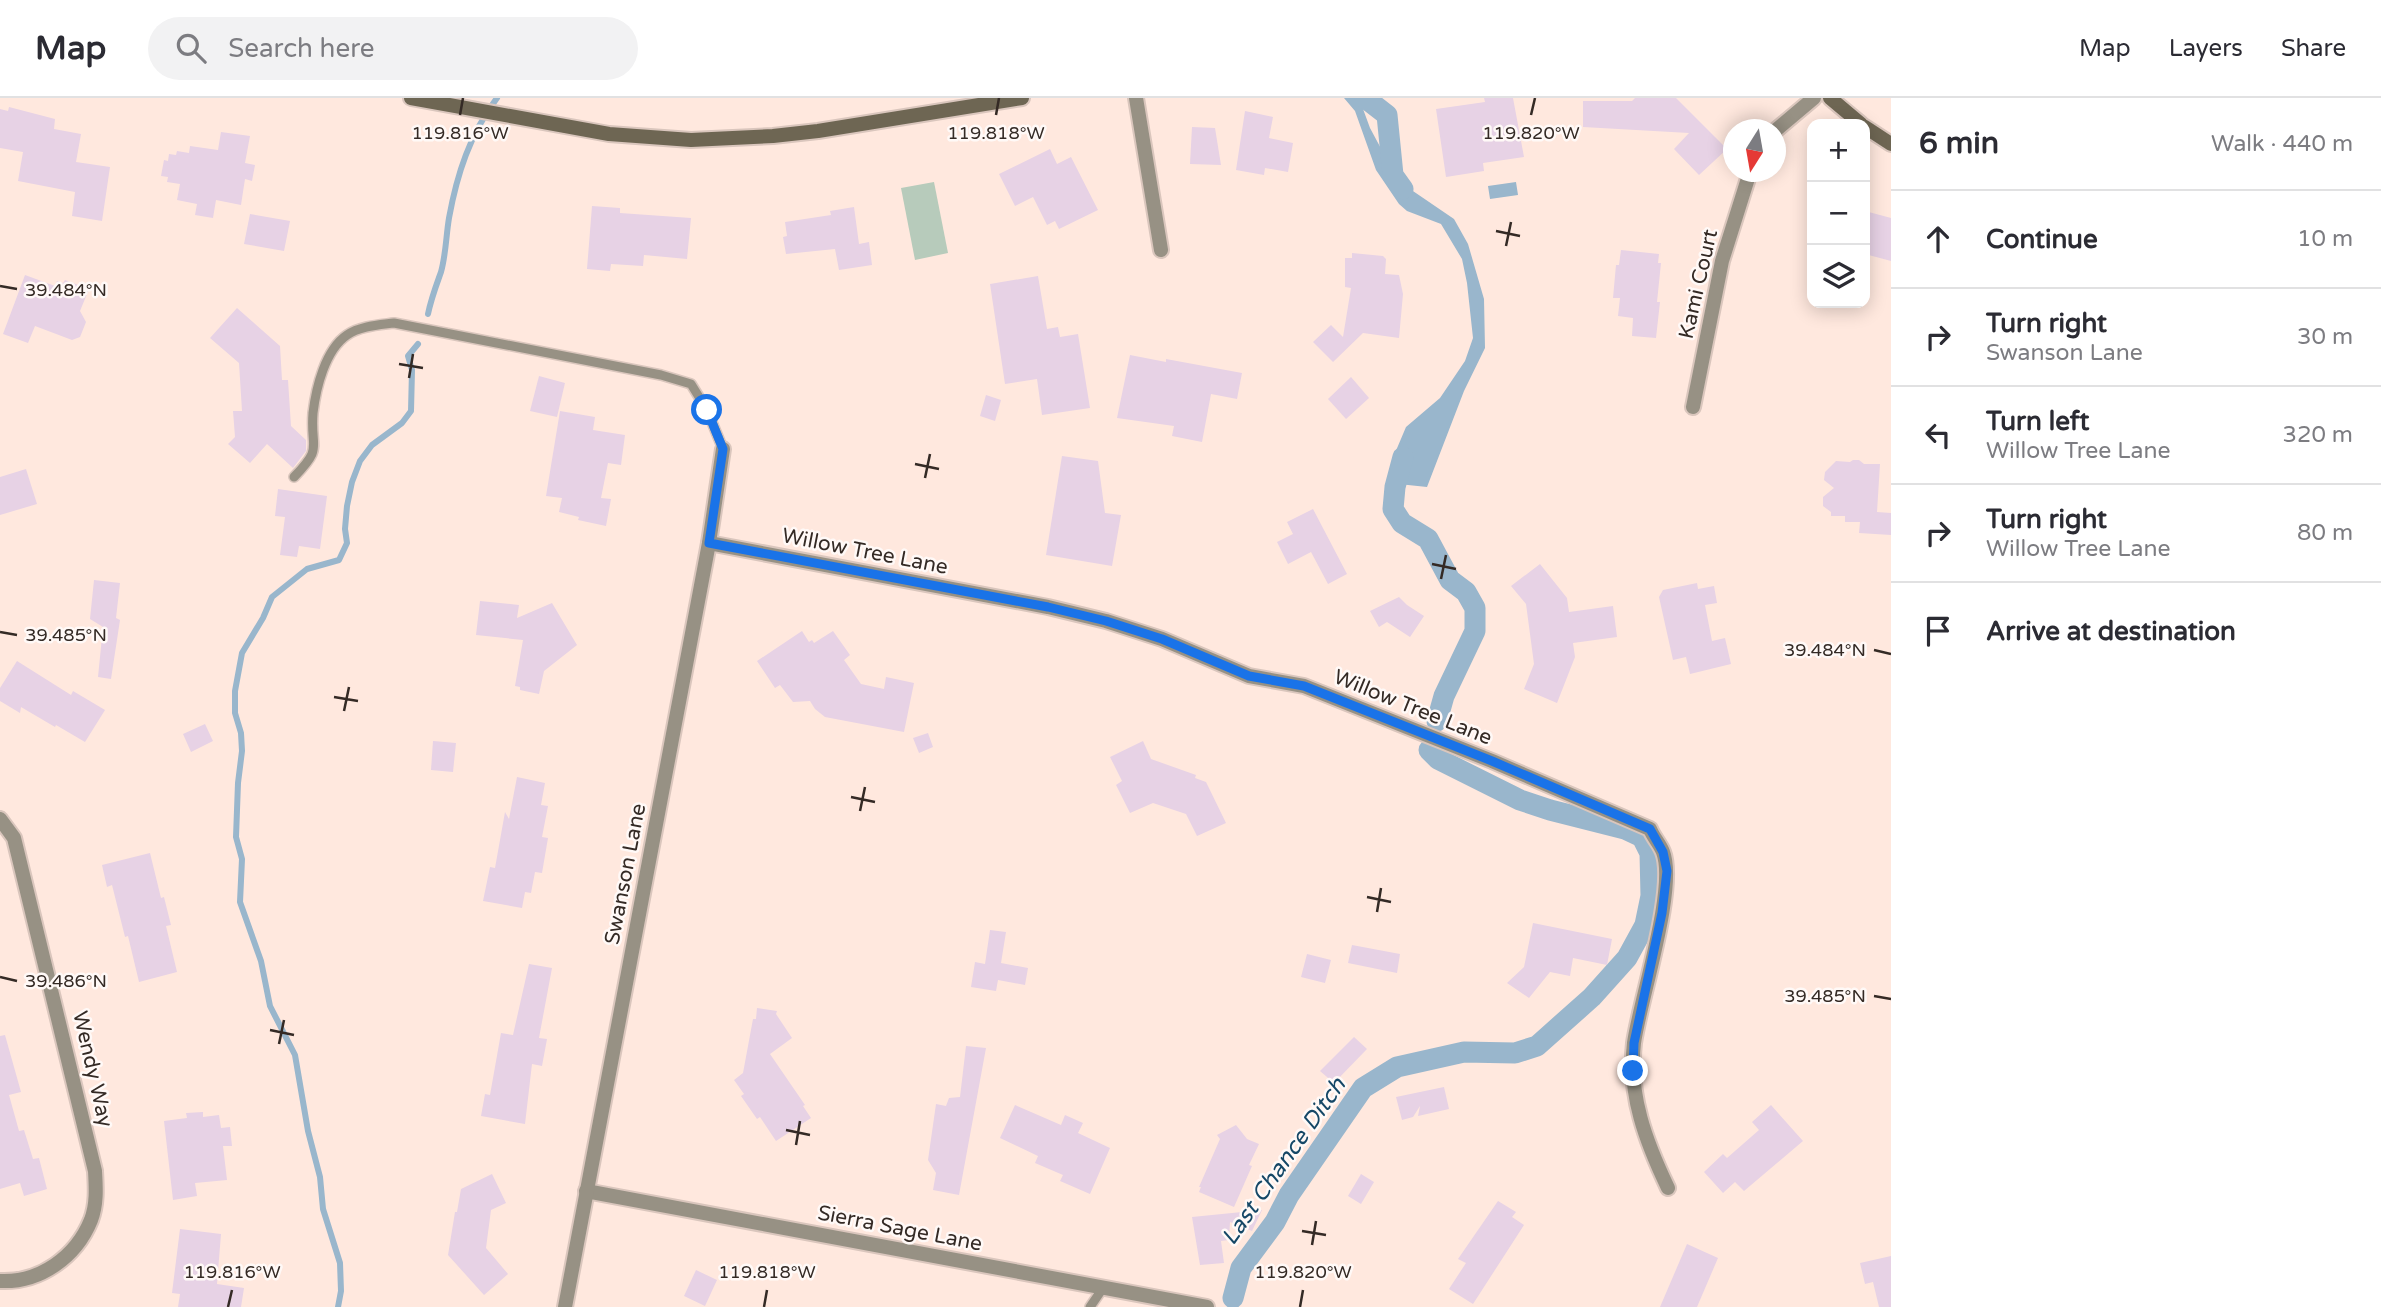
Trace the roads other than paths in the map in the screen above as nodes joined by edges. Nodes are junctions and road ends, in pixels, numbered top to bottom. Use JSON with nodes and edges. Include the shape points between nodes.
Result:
{"nodes":[{"id":1,"x":411,"y":98,"type":"edge"},
{"id":2,"x":1022,"y":98,"type":"edge"},
{"id":3,"x":1136,"y":98,"type":"edge"},
{"id":4,"x":1814,"y":98,"type":"edge"},
{"id":5,"x":1830,"y":98,"type":"edge"},
{"id":6,"x":1855,"y":119,"type":"edge"},
{"id":7,"x":1786,"y":122,"type":"edge"},
{"id":8,"x":1870,"y":130,"type":"edge"},
{"id":9,"x":1891,"y":144,"type":"edge"},
{"id":10,"x":1747,"y":182,"type":"edge"},
{"id":11,"x":1161,"y":250,"type":"dead end"},
{"id":12,"x":1693,"y":407,"type":"dead end"},
{"id":13,"x":723,"y":449,"type":"joint"},
{"id":14,"x":294,"y":477,"type":"dead end"},
{"id":15,"x":709,"y":543,"type":"junction"},
{"id":16,"x":0,"y":819,"type":"edge"},
{"id":17,"x":1668,"y":1188,"type":"dead end"},
{"id":18,"x":586,"y":1191,"type":"junction"},
{"id":19,"x":0,"y":1281,"type":"edge"},
{"id":20,"x":1102,"y":1287,"type":"junction"},
{"id":21,"x":1154,"y":1302,"type":"edge"},
{"id":22,"x":565,"y":1307,"type":"edge"},
{"id":23,"x":1090,"y":1307,"type":"edge"},
{"id":24,"x":1207,"y":1307,"type":"edge"}],
"edges":[{"from":1,"to":2,"type":"street","via":[[609,134],[691,140],[818,131]]},
{"from":3,"to":11,"type":"street"},
{"from":4,"to":7,"type":"street"},
{"from":5,"to":6,"type":"street"},
{"from":8,"to":9,"type":"street"},
{"from":10,"to":12,"type":"street","name":"Kami Court","via":[[1722,261]]},
{"from":13,"to":14,"type":"lane","via":[[691,384],[394,323],[348,334],[332,349],[313,415],[315,448]]},
{"from":13,"to":15,"type":"street","name":"Swanson Lane"},
{"from":15,"to":17,"type":"street","name":"Willow Tree Lane","via":[[1106,621],[1249,676],[1304,686],[1650,829],[1667,871],[1634,1043],[1633,1071],[1644,1132]]},
{"from":15,"to":18,"type":"street","name":"Swanson Lane"},
{"from":16,"to":19,"type":"street","name":"Wendy Way","via":[[14,838],[97,1194],[92,1219],[67,1257],[28,1278]]},
{"from":18,"to":20,"type":"street","name":"Sierra Sage Lane"},
{"from":18,"to":22,"type":"street","name":"Swanson Lane"},
{"from":20,"to":21,"type":"street","name":"Sierra Sage Lane"},
{"from":20,"to":23,"type":"lane"},
{"from":21,"to":24,"type":"street","name":"Sierra Sage Lane"}]}
